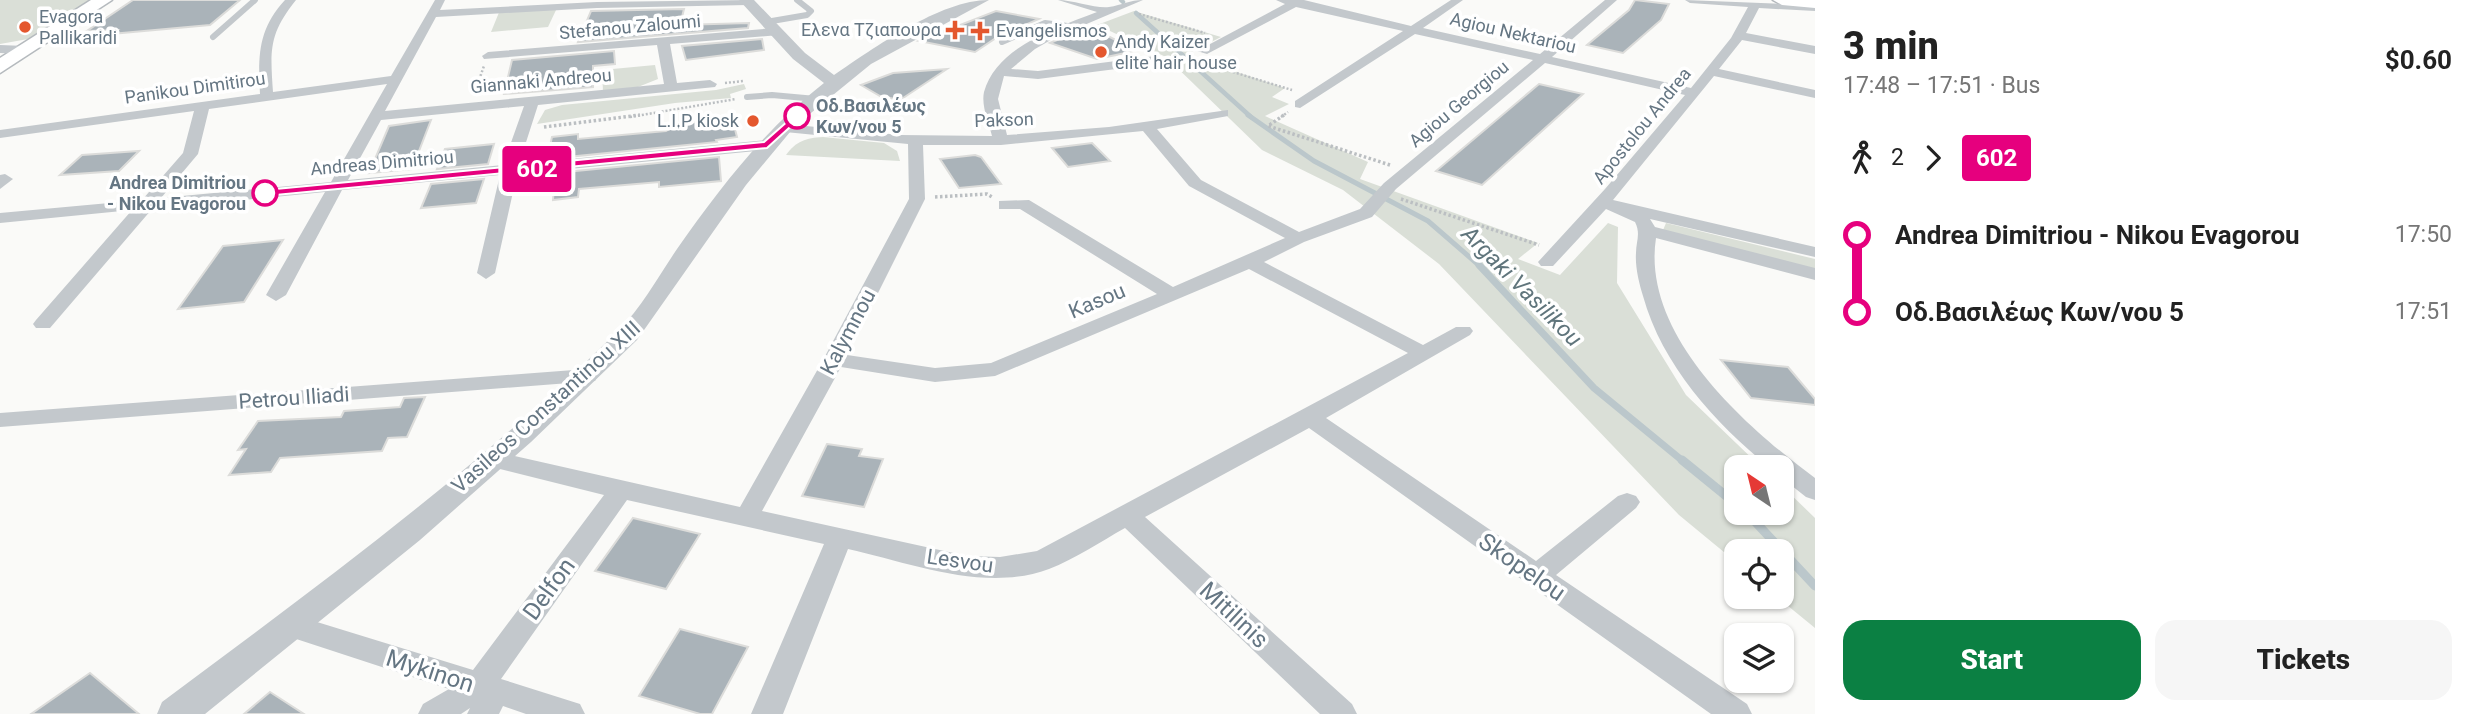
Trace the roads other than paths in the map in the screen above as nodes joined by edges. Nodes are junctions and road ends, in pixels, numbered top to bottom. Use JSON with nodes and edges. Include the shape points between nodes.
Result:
{"nodes":[{"id":1,"x":103,"y":0,"type":"edge"},
{"id":2,"x":255,"y":0,"type":"edge"},
{"id":3,"x":291,"y":0,"type":"edge"},
{"id":4,"x":440,"y":0,"type":"edge"},
{"id":5,"x":797,"y":0,"type":"edge"},
{"id":6,"x":982,"y":0,"type":"edge"},
{"id":7,"x":1063,"y":0,"type":"edge"},
{"id":8,"x":1138,"y":0,"type":"edge"},
{"id":9,"x":1281,"y":0,"type":"edge"},
{"id":10,"x":1458,"y":0,"type":"edge"},
{"id":11,"x":1612,"y":0,"type":"edge"},
{"id":12,"x":1690,"y":0,"type":"edge"},
{"id":13,"x":1782,"y":0,"type":"edge"},
{"id":14,"x":747,"y":1,"type":"edge"},
{"id":15,"x":1298,"y":1,"type":"edge"},
{"id":16,"x":1815,"y":2,"type":"edge"},
{"id":17,"x":551,"y":3,"type":"edge"},
{"id":18,"x":1755,"y":5,"type":"junction"},
{"id":19,"x":1815,"y":8,"type":"edge"},
{"id":20,"x":1114,"y":10,"type":"junction"},
{"id":21,"x":431,"y":14,"type":"junction"},
{"id":22,"x":770,"y":27,"type":"junction"},
{"id":23,"x":1075,"y":27,"type":"junction"},
{"id":24,"x":1411,"y":29,"type":"junction"},
{"id":25,"x":1741,"y":36,"type":"junction"},
{"id":26,"x":213,"y":37,"type":"dead end"},
{"id":27,"x":663,"y":42,"type":"junction"},
{"id":28,"x":1002,"y":42,"type":"dead end"},
{"id":29,"x":0,"y":49,"type":"edge"},
{"id":30,"x":26,"y":50,"type":"junction"},
{"id":31,"x":1815,"y":50,"type":"edge"},
{"id":32,"x":1203,"y":51,"type":"road end"},
{"id":33,"x":488,"y":56,"type":"road end"},
{"id":34,"x":1545,"y":58,"type":"junction"},
{"id":35,"x":1155,"y":60,"type":"dead end"},
{"id":36,"x":0,"y":67,"type":"edge"},
{"id":37,"x":999,"y":72,"type":"junction"},
{"id":38,"x":1710,"y":72,"type":"junction"},
{"id":39,"x":395,"y":79,"type":"junction"},
{"id":40,"x":834,"y":83,"type":"junction"},
{"id":41,"x":710,"y":84,"type":"road end"},
{"id":42,"x":671,"y":88,"type":"junction"},
{"id":43,"x":1696,"y":93,"type":"junction"},
{"id":44,"x":1815,"y":94,"type":"edge"},
{"id":45,"x":747,"y":97,"type":"road end"},
{"id":46,"x":267,"y":98,"type":"junction"},
{"id":47,"x":816,"y":99,"type":"junction"},
{"id":48,"x":1306,"y":100,"type":"road end"},
{"id":49,"x":532,"y":102,"type":"junction"},
{"id":50,"x":202,"y":108,"type":"junction"},
{"id":51,"x":1223,"y":113,"type":"dead end"},
{"id":52,"x":375,"y":116,"type":"junction"},
{"id":53,"x":1148,"y":127,"type":"junction"},
{"id":54,"x":0,"y":134,"type":"edge"},
{"id":55,"x":776,"y":136,"type":"junction"},
{"id":56,"x":915,"y":140,"type":"junction"},
{"id":57,"x":1001,"y":141,"type":"junction"},
{"id":58,"x":509,"y":172,"type":"junction"},
{"id":59,"x":338,"y":187,"type":"junction"},
{"id":60,"x":148,"y":203,"type":"junction"},
{"id":61,"x":1604,"y":203,"type":"junction"},
{"id":62,"x":1005,"y":205,"type":"road end"},
{"id":63,"x":1629,"y":210,"type":"junction"},
{"id":64,"x":1366,"y":213,"type":"joint"},
{"id":65,"x":0,"y":218,"type":"edge"},
{"id":66,"x":1648,"y":231,"type":"junction"},
{"id":67,"x":1298,"y":238,"type":"junction"},
{"id":68,"x":1815,"y":252,"type":"edge"},
{"id":69,"x":1552,"y":257,"type":"road end"},
{"id":70,"x":1251,"y":262,"type":"junction"},
{"id":71,"x":486,"y":273,"type":"dead end"},
{"id":72,"x":1815,"y":274,"type":"edge"},
{"id":73,"x":276,"y":295,"type":"dead end"},
{"id":74,"x":1171,"y":295,"type":"junction"},
{"id":75,"x":43,"y":324,"type":"dead end"},
{"id":76,"x":1463,"y":331,"type":"dead end"},
{"id":77,"x":1425,"y":354,"type":"junction"},
{"id":78,"x":834,"y":360,"type":"junction"},
{"id":79,"x":587,"y":376,"type":"junction"},
{"id":80,"x":1310,"y":418,"type":"junction"},
{"id":81,"x":0,"y":420,"type":"edge"},
{"id":82,"x":492,"y":459,"type":"junction"},
{"id":83,"x":620,"y":491,"type":"junction"},
{"id":84,"x":1815,"y":491,"type":"edge"},
{"id":85,"x":1627,"y":502,"type":"dead end"},
{"id":86,"x":747,"y":516,"type":"junction"},
{"id":87,"x":1128,"y":516,"type":"junction"},
{"id":88,"x":840,"y":537,"type":"junction"},
{"id":89,"x":1535,"y":577,"type":"junction"},
{"id":90,"x":291,"y":626,"type":"junction"},
{"id":91,"x":486,"y":698,"type":"edge"},
{"id":92,"x":176,"y":714,"type":"edge"},
{"id":93,"x":434,"y":714,"type":"edge"},
{"id":94,"x":569,"y":714,"type":"edge"},
{"id":95,"x":767,"y":714,"type":"edge"},
{"id":96,"x":1341,"y":714,"type":"edge"},
{"id":97,"x":1736,"y":714,"type":"edge"}],
"edges":[{"from":1,"to":30,"type":"main road"},
{"from":2,"to":26,"type":"lane"},
{"from":3,"to":46,"type":"street","via":[[273,17],[264,43]]},
{"from":4,"to":21,"type":"street"},
{"from":5,"to":22,"type":"lane","via":[[811,11]]},
{"from":6,"to":40,"type":"street","name":"Vasileos Constantinou XIII","via":[[901,39]]},
{"from":7,"to":20,"type":"street"},
{"from":8,"to":20,"type":"street"},
{"from":9,"to":15,"type":"street","name":"Agiou Nektariou"},
{"from":10,"to":24,"type":"street"},
{"from":11,"to":34,"type":"street","name":"Agiou Georgiou"},
{"from":12,"to":18,"type":"street"},
{"from":13,"to":16,"type":"highway"},
{"from":14,"to":17,"type":"street"},
{"from":14,"to":22,"type":"street"},
{"from":15,"to":24,"type":"street","name":"Agiou Nektariou"},
{"from":15,"to":32,"type":"street"},
{"from":17,"to":21,"type":"street"},
{"from":18,"to":19,"type":"street"},
{"from":18,"to":25,"type":"street","name":"Apostolou Andrea"},
{"from":20,"to":23,"type":"street"},
{"from":21,"to":39,"type":"street"},
{"from":22,"to":27,"type":"street","name":"Stefanou Zaloumi"},
{"from":22,"to":40,"type":"street"},
{"from":23,"to":28,"type":"lane","via":[[1045,23]]},
{"from":23,"to":37,"type":"street","via":[[1020,52]]},
{"from":24,"to":34,"type":"street","name":"Agiou Nektariou"},
{"from":24,"to":48,"type":"street"},
{"from":25,"to":31,"type":"street"},
{"from":25,"to":38,"type":"street","name":"Apostolou Andrea"},
{"from":27,"to":33,"type":"street","name":"Stefanou Zaloumi"},
{"from":27,"to":42,"type":"street"},
{"from":29,"to":30,"type":"street"},
{"from":30,"to":36,"type":"main road"},
{"from":34,"to":43,"type":"street","name":"Agiou Nektariou"},
{"from":34,"to":64,"type":"street","name":"Agiou Georgiou","via":[[1387,189]]},
{"from":35,"to":37,"type":"street","via":[[1038,75]]},
{"from":37,"to":57,"type":"street","via":[[990,95]]},
{"from":38,"to":43,"type":"street","name":"Apostolou Andrea"},
{"from":38,"to":44,"type":"street"},
{"from":39,"to":46,"type":"street","name":"Panikou Dimitirou"},
{"from":39,"to":52,"type":"street"},
{"from":40,"to":47,"type":"street","name":"Vasileos Constantinou XIII"},
{"from":41,"to":42,"type":"street","name":"Giannaki Andreou"},
{"from":42,"to":49,"type":"street","name":"Giannaki Andreou"},
{"from":43,"to":61,"type":"street","name":"Apostolou Andrea"},
{"from":45,"to":47,"type":"lane","via":[[772,94]]},
{"from":46,"to":50,"type":"street","name":"Panikou Dimitirou"},
{"from":47,"to":55,"type":"street","name":"Vasileos Constantinou XIII"},
{"from":49,"to":52,"type":"street","name":"Giannaki Andreou"},
{"from":49,"to":58,"type":"street"},
{"from":50,"to":54,"type":"street","name":"Panikou Dimitirou"},
{"from":50,"to":60,"type":"street","via":[[190,154]]},
{"from":51,"to":53,"type":"street","name":"Pakson"},
{"from":52,"to":59,"type":"street"},
{"from":53,"to":57,"type":"street","name":"Pakson"},
{"from":53,"to":67,"type":"street","via":[[1195,183]]},
{"from":55,"to":56,"type":"street","name":"Pakson"},
{"from":55,"to":58,"type":"street","name":"Andreas Dimitriou"},
{"from":55,"to":79,"type":"street","name":"Vasileos Constantinou XIII","via":[[673,269],[644,319]]},
{"from":56,"to":57,"type":"street","name":"Pakson"},
{"from":56,"to":78,"type":"street","name":"Kalymnou","via":[[916,198]]},
{"from":58,"to":59,"type":"street","name":"Andreas Dimitriou"},
{"from":58,"to":71,"type":"street"},
{"from":59,"to":60,"type":"street","name":"Andreas Dimitriou"},
{"from":59,"to":73,"type":"street"},
{"from":60,"to":65,"type":"street","name":"Andreas Dimitriou"},
{"from":60,"to":75,"type":"street"},
{"from":61,"to":63,"type":"street"},
{"from":61,"to":69,"type":"street","name":"Apostolou Andrea"},
{"from":62,"to":74,"type":"street","via":[[1023,204]]},
{"from":63,"to":66,"type":"street"},
{"from":63,"to":68,"type":"street"},
{"from":64,"to":67,"type":"street","name":"Kasou"},
{"from":66,"to":72,"type":"street"},
{"from":66,"to":84,"type":"street","via":[[1644,250],[1647,276],[1668,338],[1715,405]]},
{"from":67,"to":70,"type":"street","name":"Kasou"},
{"from":70,"to":74,"type":"street","name":"Kasou"},
{"from":70,"to":77,"type":"street"},
{"from":74,"to":78,"type":"street","name":"Kasou","via":[[995,369],[935,376]]},
{"from":76,"to":77,"type":"street","name":"Lesvou"},
{"from":77,"to":80,"type":"street","name":"Lesvou"},
{"from":78,"to":86,"type":"street","name":"Kalymnou"},
{"from":79,"to":81,"type":"street","name":"Petrou Iliadi"},
{"from":79,"to":82,"type":"street","name":"Vasileos Constantinou XIII"},
{"from":80,"to":87,"type":"street","name":"Lesvou"},
{"from":80,"to":89,"type":"street","name":"Skopelou"},
{"from":82,"to":83,"type":"street","name":"Lesvou"},
{"from":82,"to":90,"type":"street","name":"Vasileos Constantinou XIII"},
{"from":83,"to":86,"type":"street","name":"Lesvou"},
{"from":83,"to":91,"type":"street","name":"Delfon"},
{"from":85,"to":89,"type":"street"},
{"from":86,"to":88,"type":"street","name":"Lesvou"},
{"from":87,"to":88,"type":"street","name":"Lesvou","via":[[1042,561],[1000,567],[967,566]]},
{"from":87,"to":96,"type":"street","name":"Mitilinis"},
{"from":88,"to":95,"type":"street"},
{"from":89,"to":97,"type":"street","name":"Skopelou"},
{"from":90,"to":91,"type":"street","name":"Mykinon"},
{"from":90,"to":92,"type":"street","name":"Vasileos Constantinou XIII"},
{"from":91,"to":93,"type":"street"},
{"from":91,"to":94,"type":"street","name":"Mykinon"}]}
